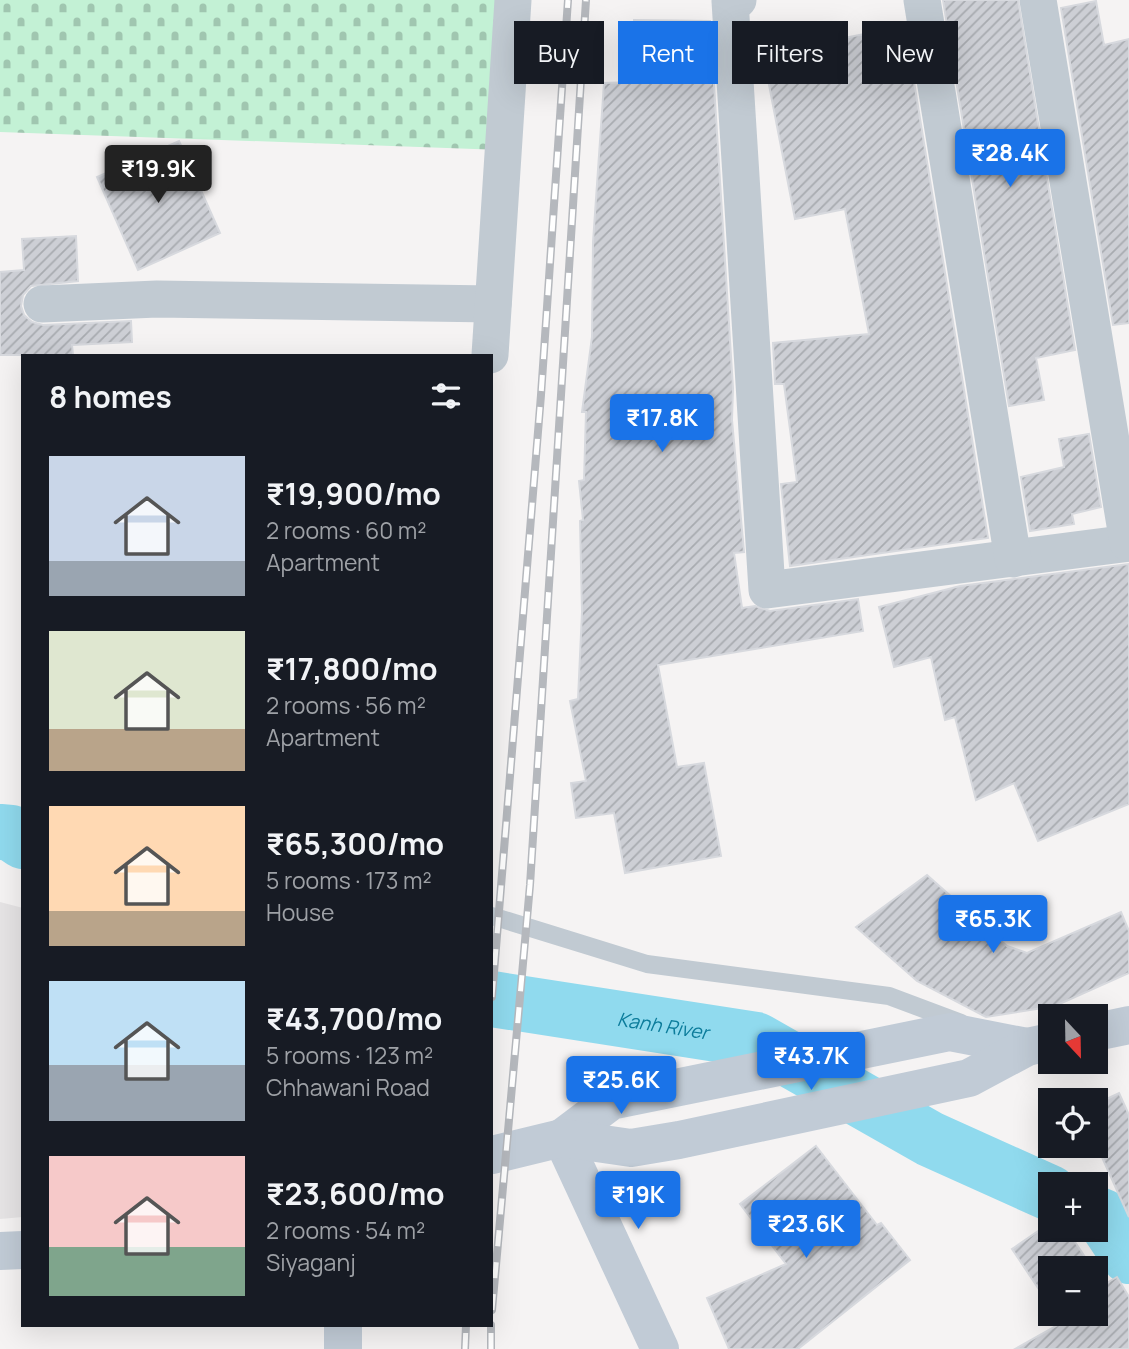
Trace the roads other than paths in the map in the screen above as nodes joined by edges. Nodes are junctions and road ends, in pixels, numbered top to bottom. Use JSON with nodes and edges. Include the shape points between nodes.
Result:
{"nodes":[{"id":1,"x":513,"y":0,"type":"edge"},
{"id":2,"x":738,"y":0,"type":"edge"},
{"id":3,"x":922,"y":0,"type":"edge"},
{"id":4,"x":1038,"y":0,"type":"edge"},
{"id":5,"x":42,"y":304,"type":"dead end"},
{"id":6,"x":493,"y":304,"type":"junction"},
{"id":7,"x":490,"y":354,"type":"edge"},
{"id":8,"x":1128,"y":543,"type":"edge"},
{"id":9,"x":1013,"y":559,"type":"junction"},
{"id":10,"x":493,"y":916,"type":"edge"},
{"id":11,"x":1129,"y":1025,"type":"edge"},
{"id":12,"x":1108,"y":1029,"type":"edge"},
{"id":13,"x":1038,"y":1044,"type":"edge"},
{"id":14,"x":1038,"y":1044,"type":"edge"},
{"id":15,"x":1038,"y":1044,"type":"edge"},
{"id":16,"x":562,"y":1138,"type":"junction"},
{"id":17,"x":493,"y":1155,"type":"edge"},
{"id":18,"x":21,"y":1250,"type":"edge"},
{"id":19,"x":0,"y":1251,"type":"edge"},
{"id":20,"x":343,"y":1327,"type":"edge"},
{"id":21,"x":343,"y":1349,"type":"edge"},
{"id":22,"x":660,"y":1349,"type":"edge"}],
"edges":[{"from":1,"to":6,"type":"street"},
{"from":2,"to":9,"type":"street","via":[[730,1],[766,590]]},
{"from":3,"to":9,"type":"street"},
{"from":4,"to":8,"type":"street"},
{"from":5,"to":6,"type":"street","via":[[157,299]]},
{"from":6,"to":7,"type":"street"},
{"from":8,"to":9,"type":"street"},
{"from":10,"to":13,"type":"lane","via":[[647,964],[889,996]]},
{"from":11,"to":12,"type":"street"},
{"from":14,"to":16,"type":"street","via":[[950,1032],[611,1101]]},
{"from":15,"to":16,"type":"street","via":[[969,1078],[679,1140],[631,1148]]},
{"from":16,"to":17,"type":"street"},
{"from":16,"to":22,"type":"street"},
{"from":18,"to":19,"type":"street"},
{"from":20,"to":21,"type":"street"}]}
